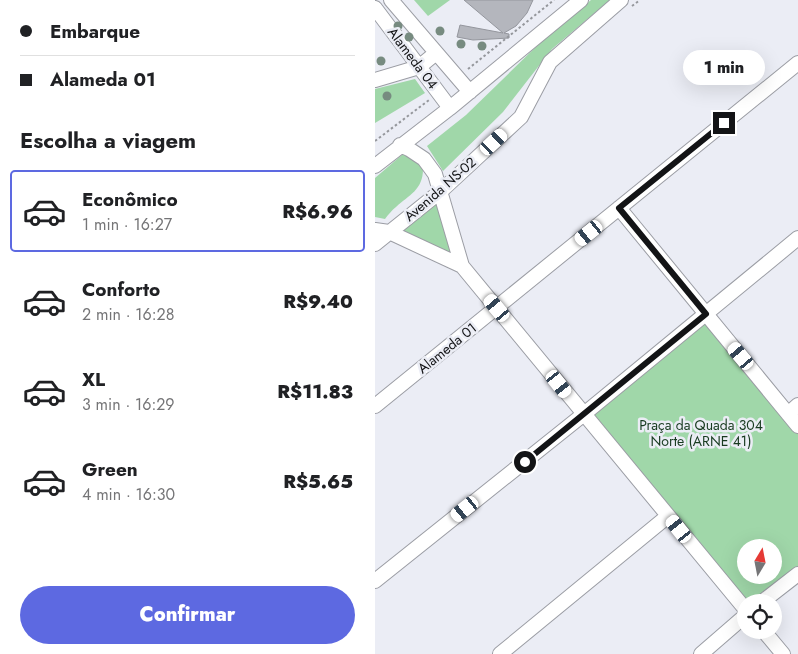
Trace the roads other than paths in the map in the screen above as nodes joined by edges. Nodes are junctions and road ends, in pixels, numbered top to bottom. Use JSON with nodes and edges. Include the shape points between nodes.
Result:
{"nodes":[{"id":1,"x":391,"y":0,"type":"edge"},
{"id":2,"x":581,"y":0,"type":"edge"},
{"id":3,"x":621,"y":0,"type":"edge"},
{"id":4,"x":375,"y":8,"type":"edge"},
{"id":5,"x":436,"y":53,"type":"junction"},
{"id":6,"x":798,"y":63,"type":"edge"},
{"id":7,"x":419,"y":67,"type":"junction"},
{"id":8,"x":375,"y":80,"type":"edge"},
{"id":9,"x":470,"y":92,"type":"junction"},
{"id":10,"x":450,"y":108,"type":"junction"},
{"id":11,"x":400,"y":145,"type":"junction"},
{"id":12,"x":375,"y":166,"type":"edge"},
{"id":13,"x":441,"y":191,"type":"junction"},
{"id":14,"x":619,"y":208,"type":"junction"},
{"id":15,"x":375,"y":230,"type":"edge"},
{"id":16,"x":389,"y":232,"type":"junction"},
{"id":17,"x":798,"y":238,"type":"edge"},
{"id":18,"x":375,"y":244,"type":"edge"},
{"id":19,"x":462,"y":266,"type":"junction"},
{"id":20,"x":497,"y":308,"type":"junction"},
{"id":21,"x":706,"y":314,"type":"junction"},
{"id":22,"x":375,"y":406,"type":"edge"},
{"id":23,"x":793,"y":410,"type":"edge"},
{"id":24,"x":585,"y":414,"type":"junction"},
{"id":25,"x":798,"y":426,"type":"edge"},
{"id":26,"x":668,"y":516,"type":"junction"},
{"id":27,"x":798,"y":574,"type":"edge"},
{"id":28,"x":375,"y":581,"type":"edge"},
{"id":29,"x":772,"y":594,"type":"edge"},
{"id":30,"x":737,"y":599,"type":"edge"},
{"id":31,"x":737,"y":623,"type":"edge"},
{"id":32,"x":770,"y":639,"type":"edge"},
{"id":33,"x":499,"y":654,"type":"edge"},
{"id":34,"x":701,"y":654,"type":"edge"},
{"id":35,"x":783,"y":654,"type":"edge"}],
"edges":[{"from":1,"to":5,"type":"street","name":"Alameda 04"},
{"from":2,"to":9,"type":"street"},
{"from":3,"to":13,"type":"street","name":"Avenida NS-02","via":[[550,62],[521,117]]},
{"from":4,"to":7,"type":"street","name":"Alameda 04"},
{"from":5,"to":7,"type":"street"},
{"from":5,"to":9,"type":"street","name":"Alameda 04"},
{"from":6,"to":14,"type":"street","name":"Alameda 01"},
{"from":7,"to":8,"type":"street"},
{"from":7,"to":10,"type":"street","name":"Alameda 04"},
{"from":9,"to":10,"type":"street"},
{"from":10,"to":11,"type":"street"},
{"from":11,"to":12,"type":"street"},
{"from":11,"to":13,"type":"street","via":[[417,153],[430,166]]},
{"from":13,"to":16,"type":"street","name":"Avenida NS-02"},
{"from":13,"to":19,"type":"street"},
{"from":14,"to":20,"type":"street","name":"Alameda 01"},
{"from":14,"to":21,"type":"street"},
{"from":15,"to":16,"type":"street"},
{"from":16,"to":18,"type":"street","name":"Avenida NS-02"},
{"from":16,"to":19,"type":"street"},
{"from":17,"to":21,"type":"street"},
{"from":19,"to":20,"type":"street"},
{"from":20,"to":22,"type":"street","name":"Alameda 01"},
{"from":20,"to":24,"type":"street"},
{"from":21,"to":23,"type":"street"},
{"from":21,"to":24,"type":"street"},
{"from":23,"to":25,"type":"street"},
{"from":24,"to":26,"type":"street"},
{"from":24,"to":28,"type":"street"},
{"from":26,"to":30,"type":"street"},
{"from":26,"to":33,"type":"street"},
{"from":27,"to":29,"type":"street"},
{"from":31,"to":34,"type":"street"},
{"from":32,"to":35,"type":"street"}]}
